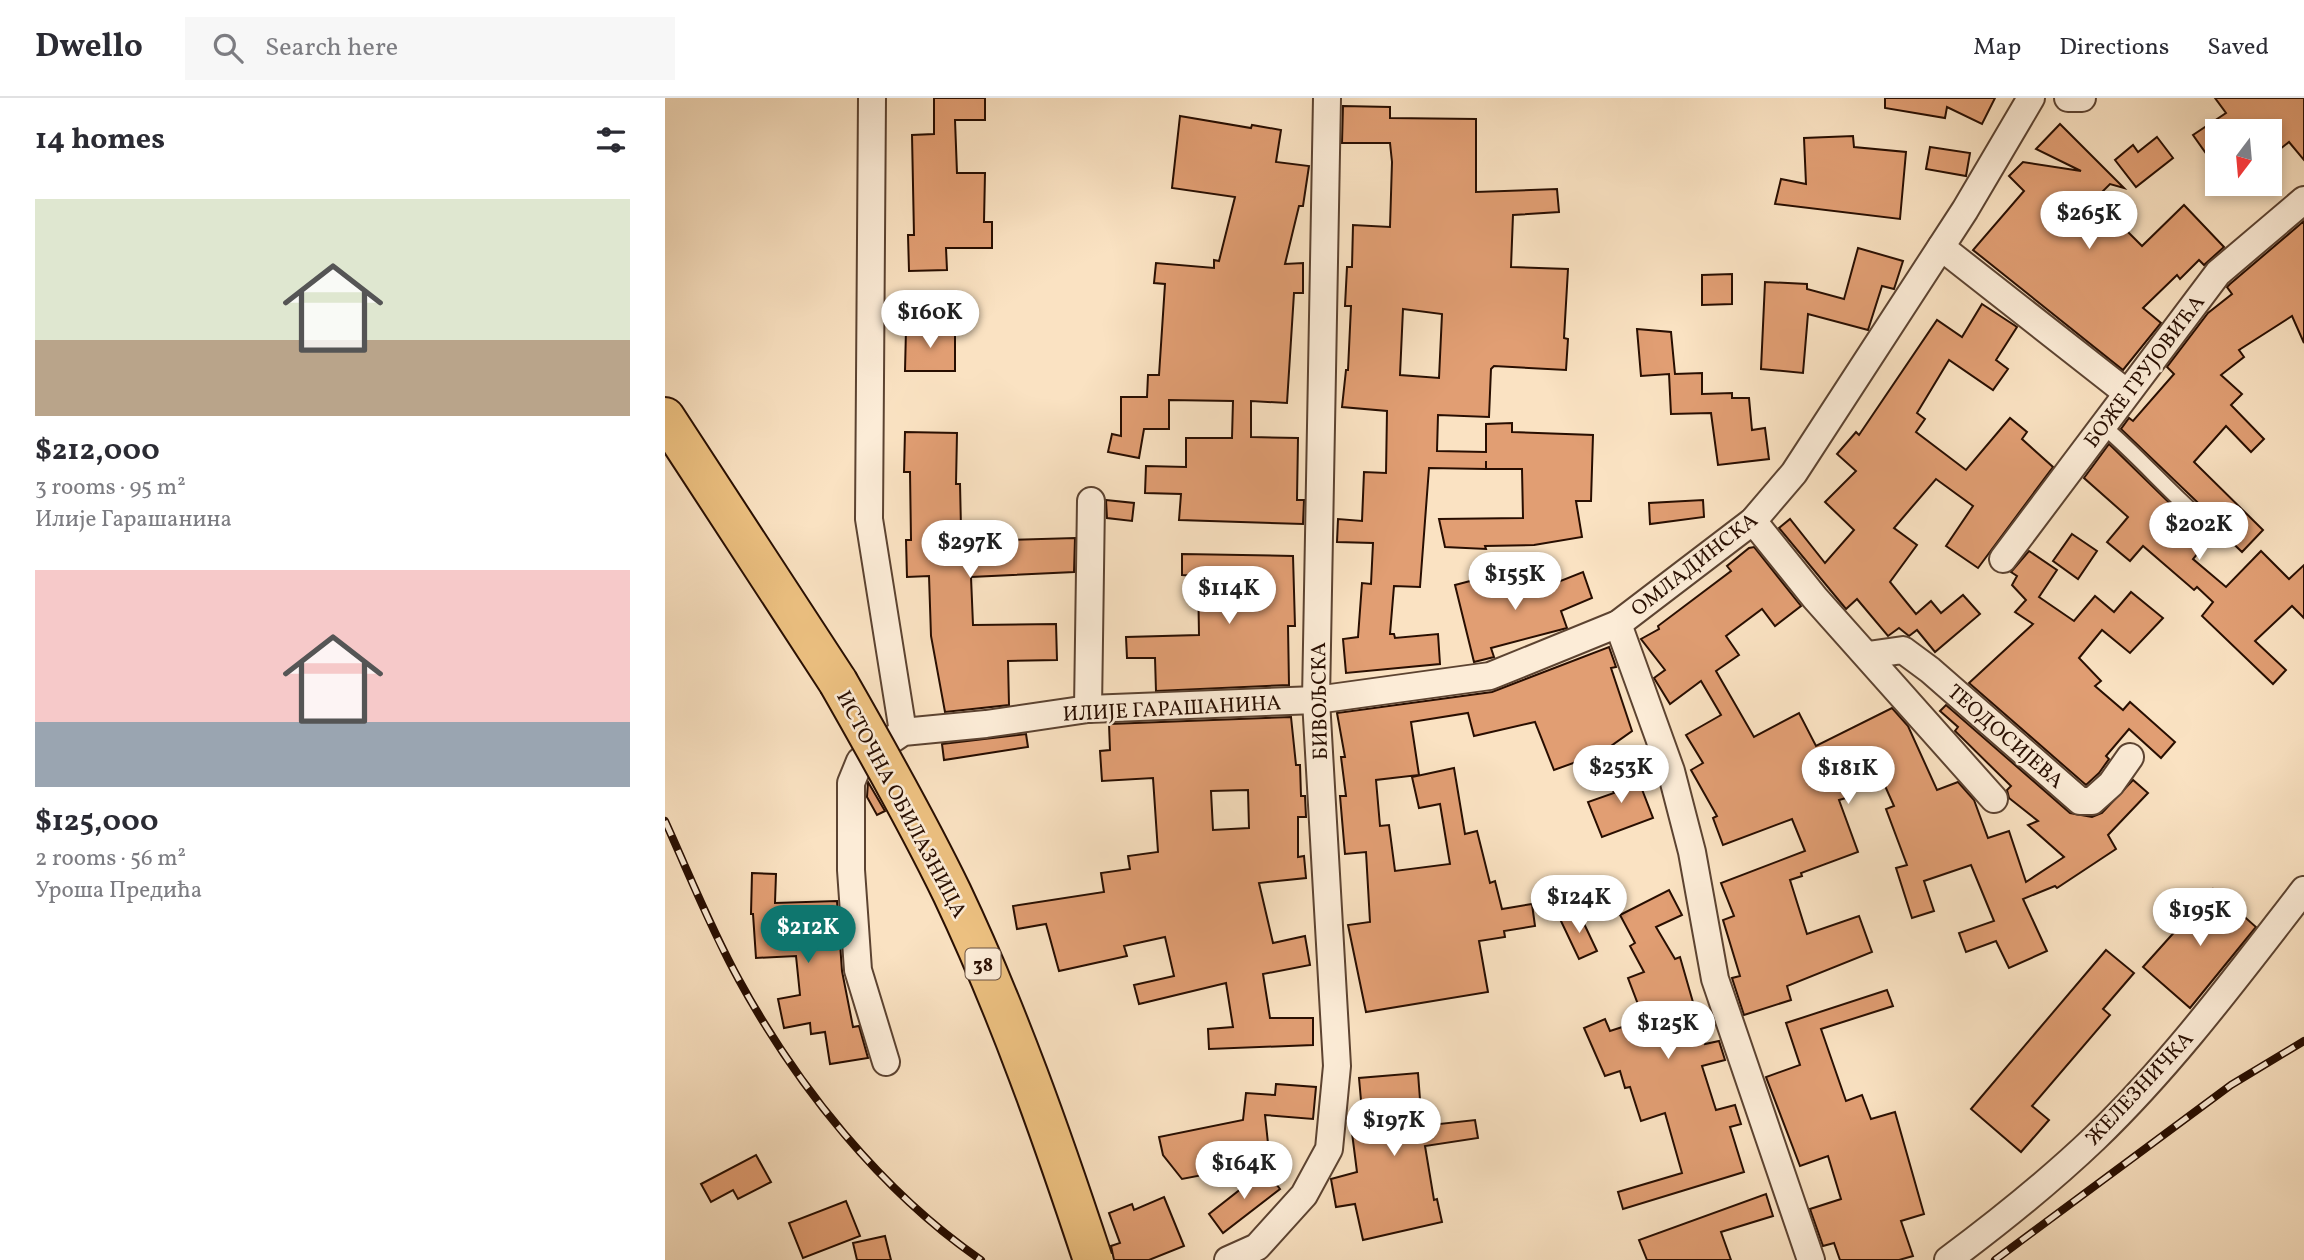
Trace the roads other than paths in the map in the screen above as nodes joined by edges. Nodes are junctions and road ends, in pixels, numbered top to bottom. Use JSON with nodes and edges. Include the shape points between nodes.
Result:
{"nodes":[{"id":1,"x":871,"y":98,"type":"edge"},
{"id":2,"x":1327,"y":98,"type":"edge"},
{"id":3,"x":2031,"y":98,"type":"edge"},
{"id":4,"x":2068,"y":98,"type":"edge"},
{"id":5,"x":2082,"y":98,"type":"edge"},
{"id":6,"x":2304,"y":200,"type":"edge"},
{"id":7,"x":1941,"y":247,"type":"junction"},
{"id":8,"x":2127,"y":393,"type":"junction"},
{"id":9,"x":665,"y":417,"type":"edge"},
{"id":10,"x":2103,"y":426,"type":"junction"},
{"id":11,"x":1091,"y":501,"type":"dead end"},
{"id":12,"x":1752,"y":520,"type":"junction"},
{"id":13,"x":2211,"y":528,"type":"dead end"},
{"id":14,"x":2003,"y":559,"type":"dead end"},
{"id":15,"x":1618,"y":624,"type":"junction"},
{"id":16,"x":1868,"y":654,"type":"junction"},
{"id":17,"x":1316,"y":701,"type":"junction"},
{"id":18,"x":1088,"y":709,"type":"junction"},
{"id":19,"x":903,"y":732,"type":"junction"},
{"id":20,"x":2130,"y":757,"type":"dead end"},
{"id":21,"x":1994,"y":799,"type":"dead end"},
{"id":22,"x":2304,"y":890,"type":"edge"},
{"id":23,"x":886,"y":1062,"type":"dead end"},
{"id":24,"x":1093,"y":1260,"type":"edge"},
{"id":25,"x":1228,"y":1260,"type":"edge"},
{"id":26,"x":1811,"y":1260,"type":"edge"},
{"id":27,"x":1948,"y":1260,"type":"edge"}],
"edges":[{"from":1,"to":19,"type":"street","via":[[869,520]]},
{"from":2,"to":17,"type":"street","name":"БИВОЉСКА"},
{"from":3,"to":7,"type":"street","name":"ОМЛАДИНСКА"},
{"from":4,"to":5,"type":"street"},
{"from":6,"to":8,"type":"street","name":"БОЖЕ ГРУЈОВИЋА","via":[[2218,273]]},
{"from":7,"to":8,"type":"street"},
{"from":7,"to":12,"type":"street","name":"ОМЛАДИНСКА","via":[[1794,473]]},
{"from":8,"to":10,"type":"street","name":"БОЖЕ ГРУЈОВИЋА"},
{"from":9,"to":24,"type":"main road","name":"ИСТОЧНА ОБИЛАЗНИЦА","number":"38","bridge":true,"via":[[838,682],[921,829],[1027,1073]]},
{"from":10,"to":13,"type":"lane"},
{"from":10,"to":14,"type":"street","name":"БОЖЕ ГРУЈОВИЋА"},
{"from":11,"to":18,"type":"street"},
{"from":12,"to":15,"type":"street","name":"ОМЛАДИНСКА"},
{"from":12,"to":16,"type":"street","name":"ТЕОДОСИЈЕВА"},
{"from":15,"to":17,"type":"street","name":"ОМЛАДИНСКА","via":[[1490,676]]},
{"from":15,"to":26,"type":"street","via":[[1671,771],[1692,852],[1715,979]]},
{"from":16,"to":20,"type":"street","name":"ТЕОДОСИЈЕВА","via":[[1903,650],[2080,801],[2092,801]]},
{"from":16,"to":21,"type":"street","name":"ТЕОДОСИЈЕВА"},
{"from":17,"to":18,"type":"street","name":"ИЛИЈЕ ГАРАШАНИНА"},
{"from":17,"to":25,"type":"street","name":"БИВОЉСКА","via":[[1338,1066],[1329,1149],[1304,1195],[1257,1247]]},
{"from":18,"to":19,"type":"street","name":"ИЛИЈЕ ГАРАШАНИНА"},
{"from":19,"to":23,"type":"street","name":"ИЛИЈЕ ГАРАШАНИНА","via":[[860,761],[851,783],[851,870],[859,970]]},
{"from":22,"to":27,"type":"street","name":"ЖЕЛЕЗНИЧКА","via":[[2189,1037],[2095,1138]]}]}
